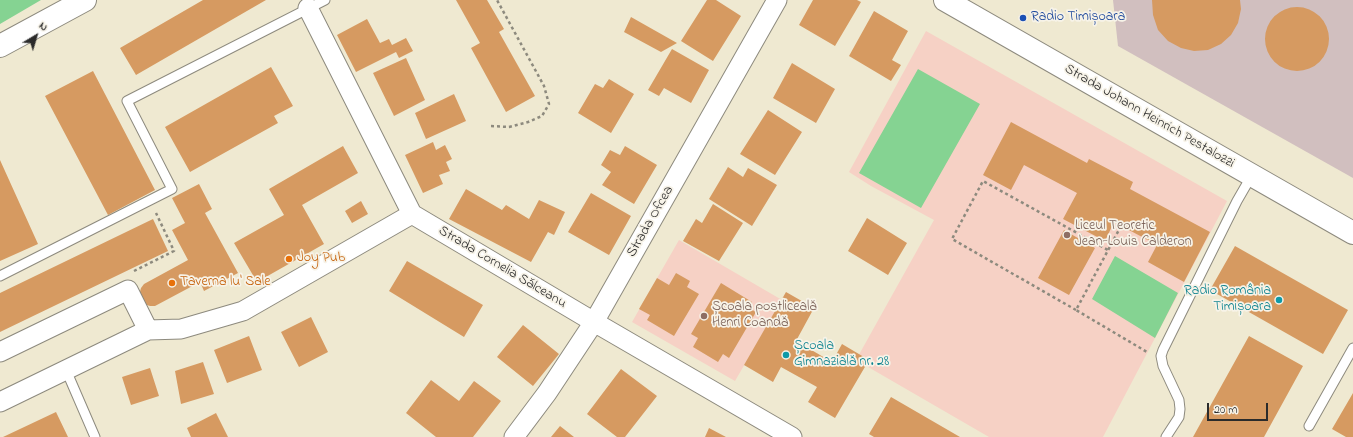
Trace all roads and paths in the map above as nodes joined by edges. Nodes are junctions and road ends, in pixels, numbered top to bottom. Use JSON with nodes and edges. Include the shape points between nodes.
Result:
{"nodes":[{"id":1,"x":85,"y":0,"type":"edge"},
{"id":2,"x":325,"y":0,"type":"edge"},
{"id":3,"x":497,"y":0,"type":"edge"},
{"id":4,"x":777,"y":0,"type":"edge"},
{"id":5,"x":945,"y":0,"type":"edge"},
{"id":6,"x":308,"y":8,"type":"junction"},
{"id":7,"x":0,"y":46,"type":"edge"},
{"id":8,"x":492,"y":126,"type":"dead end"},
{"id":9,"x":1252,"y":175,"type":"junction"},
{"id":10,"x":150,"y":200,"type":"junction"},
{"id":11,"x":412,"y":214,"type":"junction"},
{"id":12,"x":1121,"y":226,"type":"dead end"},
{"id":13,"x":1353,"y":233,"type":"edge"},
{"id":14,"x":1108,"y":250,"type":"junction"},
{"id":15,"x":0,"y":276,"type":"edge"},
{"id":16,"x":128,"y":290,"type":"junction"},
{"id":17,"x":1076,"y":310,"type":"junction"},
{"id":18,"x":594,"y":322,"type":"junction"},
{"id":19,"x":148,"y":330,"type":"junction"},
{"id":20,"x":1353,"y":348,"type":"edge"},
{"id":21,"x":0,"y":352,"type":"edge"},
{"id":22,"x":1147,"y":352,"type":"dead end"},
{"id":23,"x":66,"y":370,"type":"junction"},
{"id":24,"x":0,"y":402,"type":"edge"},
{"id":25,"x":1309,"y":426,"type":"dead end"},
{"id":26,"x":95,"y":437,"type":"edge"},
{"id":27,"x":514,"y":437,"type":"edge"},
{"id":28,"x":792,"y":437,"type":"edge"},
{"id":29,"x":1166,"y":437,"type":"edge"}],
"edges":[{"from":1,"to":7,"type":"main road"},
{"from":2,"to":6,"type":"lane"},
{"from":3,"to":8,"type":"path","via":[[544,86],[549,104],[542,116],[535,119],[509,127]]},
{"from":4,"to":18,"type":"street","name":"Strada Ofcea"},
{"from":5,"to":9,"type":"main road","name":"Strada Johann Heinrich Pestalozzi"},
{"from":6,"to":10,"type":"lane","via":[[127,101],[172,189]]},
{"from":6,"to":11,"type":"street"},
{"from":9,"to":13,"type":"main road","name":"Strada Johann Heinrich Pestalozzi"},
{"from":9,"to":29,"type":"lane","via":[[1161,356],[1166,374],[1179,400],[1180,409],[1179,417]]},
{"from":10,"to":15,"type":"lane"},
{"from":10,"to":16,"type":"path","via":[[174,251],[122,276]]},
{"from":11,"to":18,"type":"street","name":"Strada Cornelia Sălceanu"},
{"from":11,"to":19,"type":"street","via":[[243,311],[181,329]]},
{"from":12,"to":14,"type":"path"},
{"from":14,"to":17,"type":"path"},
{"from":14,"to":17,"type":"path","via":[[983,181],[952,239]]},
{"from":16,"to":19,"type":"street"},
{"from":16,"to":21,"type":"street"},
{"from":17,"to":22,"type":"path"},
{"from":18,"to":27,"type":"street","name":"Strada Ofcea"},
{"from":18,"to":28,"type":"street","name":"Strada Cornelia Sălceanu"},
{"from":19,"to":23,"type":"street"},
{"from":20,"to":25,"type":"lane"},
{"from":23,"to":24,"type":"street"},
{"from":23,"to":26,"type":"lane"}]}
